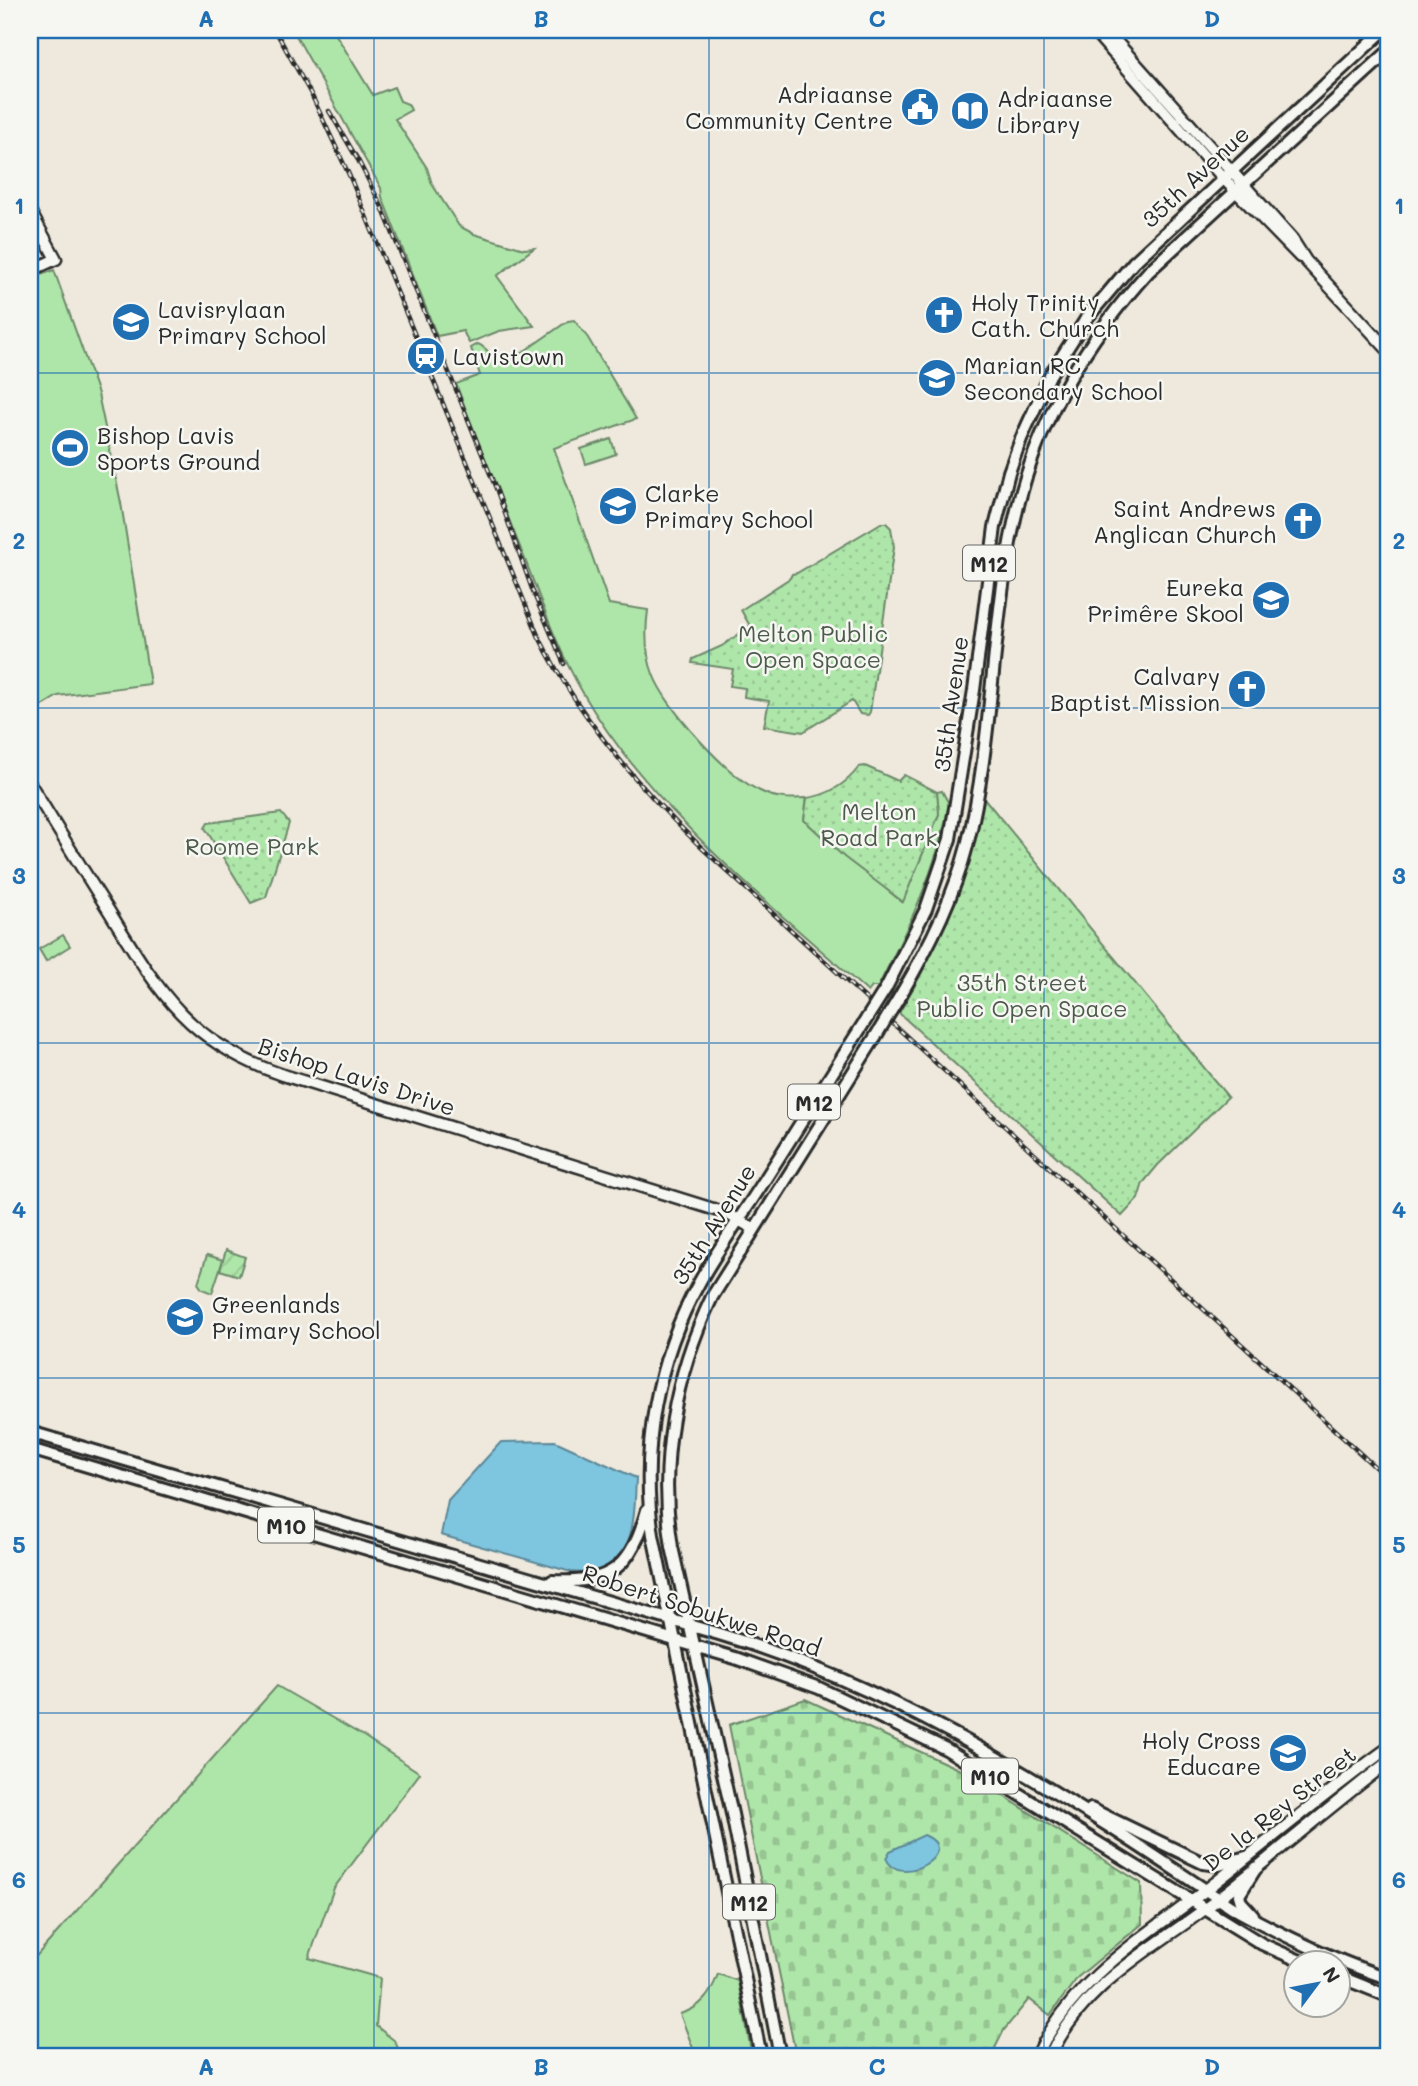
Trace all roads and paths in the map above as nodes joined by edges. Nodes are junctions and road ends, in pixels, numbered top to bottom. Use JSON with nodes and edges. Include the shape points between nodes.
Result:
{"nodes":[{"id":1,"x":1093,"y":30,"type":"edge"},
{"id":2,"x":1106,"y":30,"type":"edge"},
{"id":3,"x":1384,"y":30,"type":"edge"},
{"id":4,"x":1388,"y":52,"type":"edge"},
{"id":5,"x":1228,"y":175,"type":"junction"},
{"id":6,"x":1239,"y":188,"type":"junction"},
{"id":7,"x":30,"y":211,"type":"edge"},
{"id":8,"x":30,"y":271,"type":"edge"},
{"id":9,"x":1388,"y":350,"type":"edge"},
{"id":10,"x":30,"y":784,"type":"edge"},
{"id":11,"x":739,"y":1220,"type":"junction"},
{"id":12,"x":754,"y":1229,"type":"junction"},
{"id":13,"x":30,"y":1432,"type":"edge"},
{"id":14,"x":30,"y":1449,"type":"edge"},
{"id":15,"x":649,"y":1502,"type":"junction"},
{"id":16,"x":539,"y":1581,"type":"junction"},
{"id":17,"x":671,"y":1621,"type":"junction"},
{"id":18,"x":689,"y":1625,"type":"junction"},
{"id":19,"x":676,"y":1641,"type":"junction"},
{"id":20,"x":694,"y":1646,"type":"junction"},
{"id":21,"x":1388,"y":1748,"type":"edge"},
{"id":22,"x":1388,"y":1762,"type":"edge"},
{"id":23,"x":1045,"y":1785,"type":"junction"},
{"id":24,"x":1246,"y":1857,"type":"junction"},
{"id":25,"x":1256,"y":1868,"type":"junction"},
{"id":26,"x":1205,"y":1891,"type":"junction"},
{"id":27,"x":1193,"y":1899,"type":"junction"},
{"id":28,"x":1218,"y":1899,"type":"junction"},
{"id":29,"x":1206,"y":1908,"type":"junction"},
{"id":30,"x":1263,"y":1925,"type":"junction"},
{"id":31,"x":1282,"y":1953,"type":"edge"},
{"id":32,"x":1388,"y":1978,"type":"edge"},
{"id":33,"x":1352,"y":1982,"type":"edge"},
{"id":34,"x":1388,"y":1996,"type":"edge"},
{"id":35,"x":761,"y":2056,"type":"edge"},
{"id":36,"x":780,"y":2056,"type":"edge"},
{"id":37,"x":1037,"y":2056,"type":"edge"},
{"id":38,"x":1050,"y":2056,"type":"edge"}],
"edges":[{"from":1,"to":5,"type":"street"},
{"from":2,"to":5,"type":"street"},
{"from":3,"to":5,"type":"main road","name":"35th Avenue","number":"M12"},
{"from":4,"to":6,"type":"main road","name":"35th Avenue","number":"M12"},
{"from":5,"to":6,"type":"street"},
{"from":5,"to":11,"type":"main road","name":"35th Avenue","number":"M12","bridge":true,"via":[[1120,277],[1080,328],[1032,413],[1009,472],[995,527],[950,839],[926,909],[886,988]]},
{"from":6,"to":9,"type":"street","via":[[1292,239],[1306,261]]},
{"from":6,"to":12,"type":"main road","name":"35th Avenue","number":"M12","bridge":true,"via":[[1118,306],[1055,403],[1021,495],[1010,546],[979,785],[966,847],[939,925],[901,996]]},
{"from":7,"to":8,"type":"street","via":[[56,259]]},
{"from":10,"to":11,"type":"street","name":"Bishop Lavis Drive","via":[[159,990],[185,1020],[230,1053],[283,1075]]},
{"from":11,"to":12,"type":"street","name":"Bishop Lavis Drive"},
{"from":11,"to":15,"type":"main road","name":"35th Avenue","number":"M12","via":[[693,1293],[664,1366],[650,1451]]},
{"from":12,"to":18,"type":"main road","name":"35th Avenue","number":"M12","via":[[697,1331],[681,1377],[671,1429],[668,1518]]},
{"from":13,"to":16,"type":"main road","name":"Robert Sobukwe Road","number":"M10"},
{"from":14,"to":19,"type":"main road","name":"Robert Sobukwe Road","number":"M10"},
{"from":15,"to":16,"type":"main road","via":[[632,1550],[612,1571],[588,1581]]},
{"from":15,"to":17,"type":"main road","name":"35th Avenue","number":"M12"},
{"from":16,"to":17,"type":"main road","name":"Robert Sobukwe Road","number":"M10"},
{"from":17,"to":18,"type":"main road","name":"Robert Sobukwe Road","number":"M10"},
{"from":17,"to":19,"type":"main road","number":"M12"},
{"from":18,"to":20,"type":"main road","number":"M12"},
{"from":18,"to":23,"type":"main road","name":"Robert Sobukwe Road","number":"M10","via":[[831,1674],[925,1718]]},
{"from":19,"to":20,"type":"main road","name":"Robert Sobukwe Road","number":"M10"},
{"from":19,"to":35,"type":"main road","number":"M12"},
{"from":20,"to":27,"type":"main road","name":"Robert Sobukwe Road","number":"M10","via":[[819,1688],[946,1749]]},
{"from":20,"to":36,"type":"main road","number":"M12"},
{"from":21,"to":24,"type":"street","name":"De la Rey Street"},
{"from":22,"to":25,"type":"street","name":"De la Rey Street"},
{"from":23,"to":24,"type":"main road","via":[[1203,1863],[1219,1865]]},
{"from":23,"to":26,"type":"main road","name":"Robert Sobukwe Road","number":"M10"},
{"from":24,"to":26,"type":"street","name":"De la Rey Street"},
{"from":25,"to":28,"type":"street","name":"De la Rey Street"},
{"from":25,"to":30,"type":"main road","via":[[1240,1898]]},
{"from":26,"to":27,"type":"street","name":"De la Rey Street"},
{"from":26,"to":28,"type":"main road","name":"Robert Sobukwe Road","number":"M10"},
{"from":27,"to":29,"type":"main road","name":"Robert Sobukwe Road","number":"M10"},
{"from":27,"to":37,"type":"street","name":"De la Rey Street","via":[[1087,1983],[1056,2022]]},
{"from":28,"to":29,"type":"street","name":"De la Rey Street"},
{"from":28,"to":30,"type":"main road","name":"Robert Sobukwe Road","number":"M10"},
{"from":29,"to":31,"type":"main road","name":"Robert Sobukwe Road","number":"M10"},
{"from":29,"to":38,"type":"street","name":"De la Rey Street","via":[[1105,1982],[1076,2013]]},
{"from":30,"to":32,"type":"main road","name":"Robert Sobukwe Road","number":"M10"},
{"from":33,"to":34,"type":"main road"}]}
